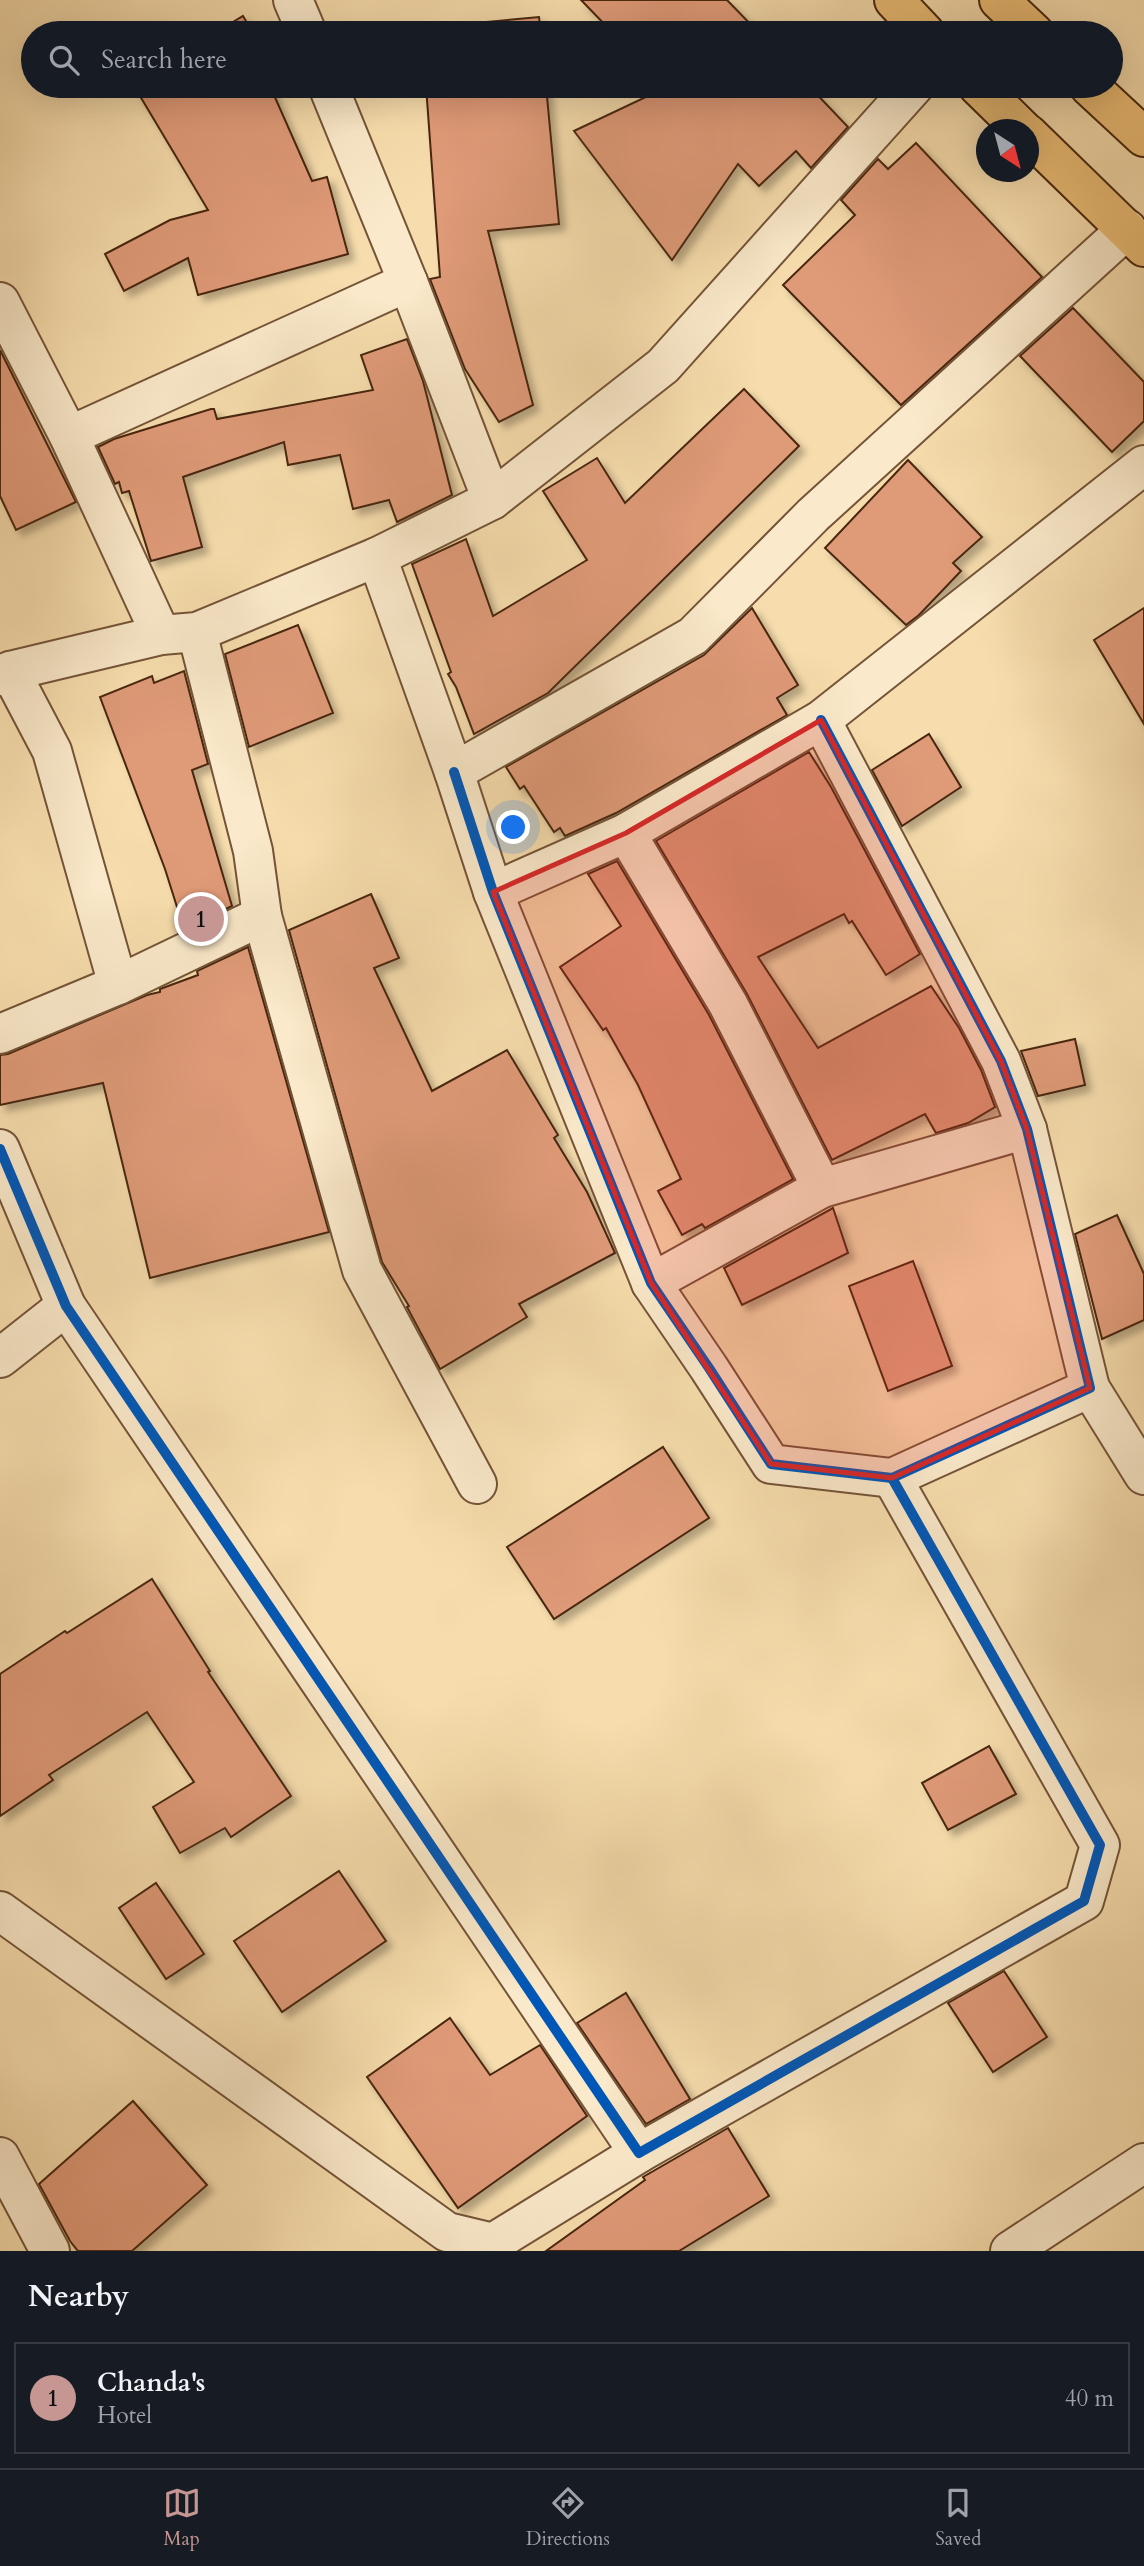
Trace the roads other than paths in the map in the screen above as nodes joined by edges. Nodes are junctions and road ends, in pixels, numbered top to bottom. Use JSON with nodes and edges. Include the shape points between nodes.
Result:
{"nodes":[{"id":1,"x":293,"y":0,"type":"edge"},
{"id":2,"x":894,"y":0,"type":"edge"},
{"id":3,"x":999,"y":0,"type":"edge"},
{"id":4,"x":302,"y":21,"type":"edge"},
{"id":5,"x":914,"y":21,"type":"edge"},
{"id":6,"x":1021,"y":21,"type":"edge"},
{"id":7,"x":333,"y":98,"type":"edge"},
{"id":8,"x":903,"y":98,"type":"edge"},
{"id":9,"x":990,"y":98,"type":"edge"},
{"id":10,"x":1102,"y":98,"type":"edge"},
{"id":11,"x":1012,"y":119,"type":"edge"},
{"id":12,"x":1144,"y":137,"type":"edge"},
{"id":13,"x":1039,"y":146,"type":"edge"},
{"id":14,"x":1135,"y":238,"type":"edge"},
{"id":15,"x":408,"y":282,"type":"junction"},
{"id":16,"x":0,"y":302,"type":"edge"},
{"id":17,"x":69,"y":436,"type":"junction"},
{"id":18,"x":1144,"y":465,"type":"edge"},
{"id":19,"x":492,"y":500,"type":"junction"},
{"id":20,"x":377,"y":557,"type":"junction"},
{"id":21,"x":179,"y":634,"type":"junction"},
{"id":22,"x":5,"y":673,"type":"edge"},
{"id":23,"x":821,"y":720,"type":"junction"},
{"id":24,"x":454,"y":772,"type":"junction"},
{"id":25,"x":626,"y":833,"type":"junction"},
{"id":26,"x":493,"y":892,"type":"junction"},
{"id":27,"x":262,"y":916,"type":"junction"},
{"id":28,"x":118,"y":985,"type":"junction"},
{"id":29,"x":0,"y":1034,"type":"edge"},
{"id":30,"x":1027,"y":1129,"type":"junction"},
{"id":31,"x":0,"y":1149,"type":"edge"},
{"id":32,"x":822,"y":1188,"type":"junction"},
{"id":33,"x":651,"y":1283,"type":"junction"},
{"id":34,"x":66,"y":1306,"type":"junction"},
{"id":35,"x":0,"y":1358,"type":"edge"},
{"id":36,"x":1090,"y":1388,"type":"junction"},
{"id":37,"x":1144,"y":1475,"type":"edge"},
{"id":38,"x":892,"y":1478,"type":"junction"},
{"id":39,"x":477,"y":1484,"type":"dead end"},
{"id":40,"x":0,"y":1911,"type":"edge"},
{"id":41,"x":639,"y":2153,"type":"junction"},
{"id":42,"x":0,"y":2157,"type":"edge"},
{"id":43,"x":1144,"y":2163,"type":"edge"},
{"id":44,"x":50,"y":2251,"type":"edge"},
{"id":45,"x":1010,"y":2251,"type":"edge"}],
"edges":[{"from":1,"to":4,"type":"street"},
{"from":2,"to":5,"type":"main road"},
{"from":3,"to":6,"type":"main road"},
{"from":7,"to":15,"type":"street"},
{"from":8,"to":19,"type":"street","via":[[663,366]]},
{"from":9,"to":11,"type":"main road"},
{"from":10,"to":12,"type":"main road"},
{"from":13,"to":14,"type":"main road"},
{"from":14,"to":24,"type":"street","via":[[813,515],[693,636]]},
{"from":15,"to":17,"type":"street"},
{"from":15,"to":19,"type":"street"},
{"from":16,"to":17,"type":"street"},
{"from":17,"to":21,"type":"street"},
{"from":18,"to":23,"type":"street"},
{"from":19,"to":20,"type":"street"},
{"from":20,"to":21,"type":"street"},
{"from":20,"to":24,"type":"street"},
{"from":21,"to":22,"type":"street"},
{"from":21,"to":27,"type":"street","via":[[253,851]]},
{"from":22,"to":28,"type":"street","via":[[52,751]]},
{"from":23,"to":25,"type":"street"},
{"from":23,"to":30,"type":"street","via":[[1001,1061]]},
{"from":24,"to":26,"type":"street"},
{"from":25,"to":26,"type":"street"},
{"from":25,"to":32,"type":"street","via":[[728,1004]]},
{"from":26,"to":33,"type":"street"},
{"from":27,"to":28,"type":"street"},
{"from":27,"to":39,"type":"street","via":[[362,1269]]},
{"from":28,"to":29,"type":"street"},
{"from":30,"to":32,"type":"street"},
{"from":30,"to":36,"type":"street"},
{"from":31,"to":34,"type":"street"},
{"from":32,"to":33,"type":"street"},
{"from":33,"to":38,"type":"street","via":[[771,1464]]},
{"from":34,"to":35,"type":"street"},
{"from":34,"to":41,"type":"street"},
{"from":36,"to":37,"type":"street"},
{"from":36,"to":38,"type":"street"},
{"from":38,"to":41,"type":"street","via":[[1100,1845],[1084,1901]]},
{"from":40,"to":41,"type":"street","via":[[447,2232],[493,2243]]},
{"from":42,"to":44,"type":"street"},
{"from":43,"to":45,"type":"street"}]}
